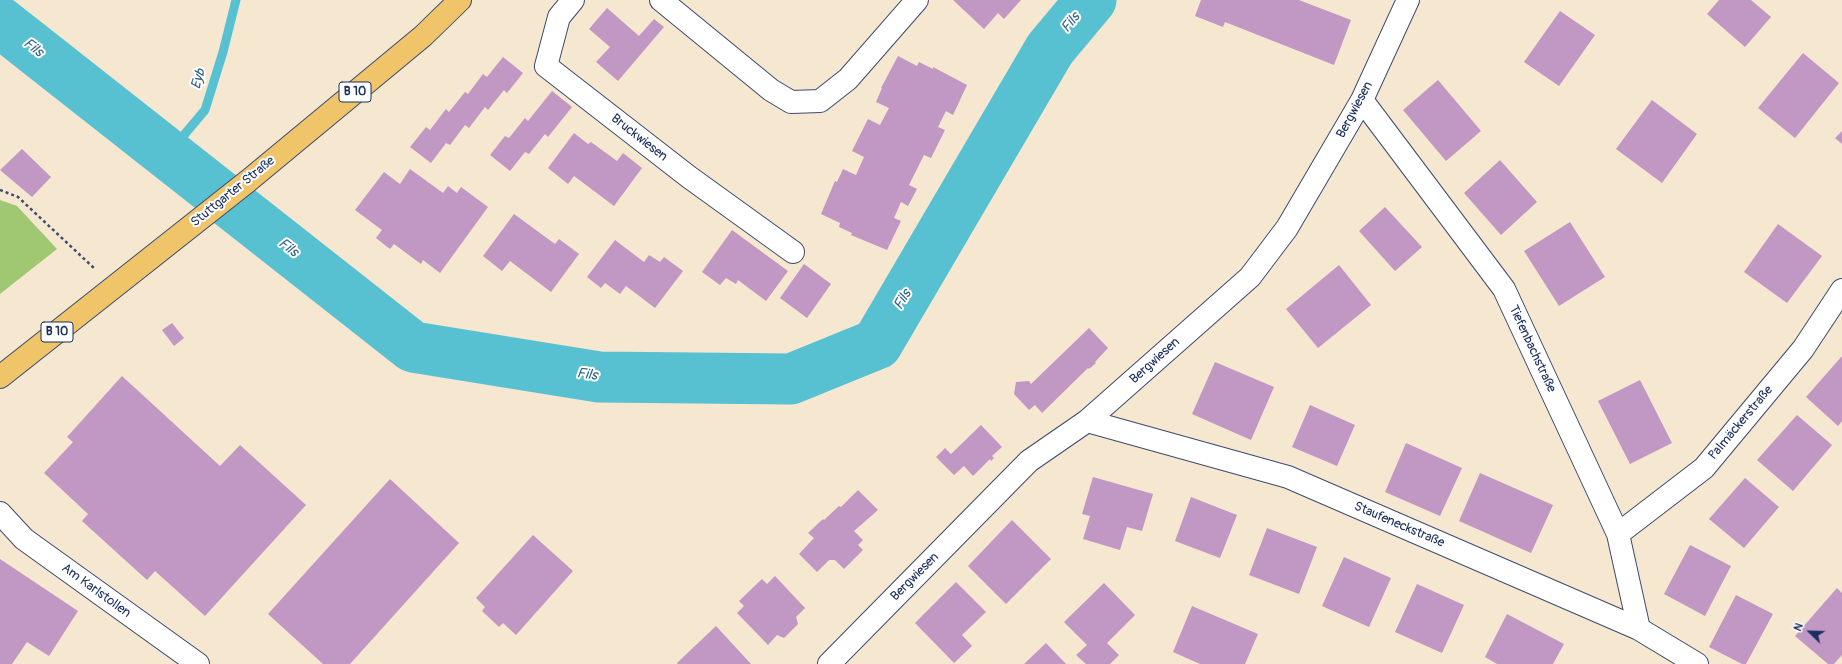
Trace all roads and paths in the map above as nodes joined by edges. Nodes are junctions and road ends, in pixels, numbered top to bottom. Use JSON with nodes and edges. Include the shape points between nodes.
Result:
{"nodes":[{"id":1,"x":460,"y":0,"type":"edge"},
{"id":2,"x":573,"y":0,"type":"edge"},
{"id":3,"x":661,"y":0,"type":"edge"},
{"id":4,"x":917,"y":0,"type":"edge"},
{"id":5,"x":1408,"y":0,"type":"edge"},
{"id":6,"x":1362,"y":100,"type":"junction"},
{"id":7,"x":0,"y":190,"type":"edge"},
{"id":8,"x":793,"y":252,"type":"dead end"},
{"id":9,"x":114,"y":287,"type":"junction"},
{"id":10,"x":1842,"y":290,"type":"edge"},
{"id":11,"x":0,"y":377,"type":"edge"},
{"id":12,"x":1087,"y":421,"type":"junction"},
{"id":13,"x":0,"y":513,"type":"edge"},
{"id":14,"x":1618,"y":534,"type":"junction"},
{"id":15,"x":1639,"y":629,"type":"junction"},
{"id":16,"x":197,"y":664,"type":"edge"},
{"id":17,"x":829,"y":664,"type":"edge"},
{"id":18,"x":1697,"y":664,"type":"edge"}],
"edges":[{"from":1,"to":9,"type":"main road","name":"Stuttgarter Straße","number":"B 10","via":[[423,36],[248,181]]},
{"from":2,"to":8,"type":"street","name":"Bruckwiesen","via":[[559,17],[546,66],[689,177]]},
{"from":3,"to":4,"type":"street","via":[[771,90],[792,102],[820,101],[848,79]]},
{"from":5,"to":6,"type":"street","name":"Bergwiesen"},
{"from":6,"to":12,"type":"street","name":"Bergwiesen","via":[[1288,228],[1250,277]]},
{"from":6,"to":14,"type":"street","name":"Tiefenbachstraße","via":[[1504,289]]},
{"from":7,"to":9,"type":"path","via":[[18,197]]},
{"from":9,"to":11,"type":"main road","name":"Stuttgarter Straße","number":"B 10"},
{"from":10,"to":14,"type":"street","name":"Palmäckerstraße","via":[[1803,349],[1704,468]]},
{"from":12,"to":15,"type":"street","name":"Staufeneckstraße","via":[[1288,477]]},
{"from":12,"to":17,"type":"street","name":"Bergwiesen","via":[[1029,461]]},
{"from":13,"to":16,"type":"street","name":"Am Karlstollen","via":[[24,539]]},
{"from":14,"to":15,"type":"street","name":"Tiefenbachstraße"},
{"from":15,"to":18,"type":"street","name":"Staufeneckstraße"}]}
